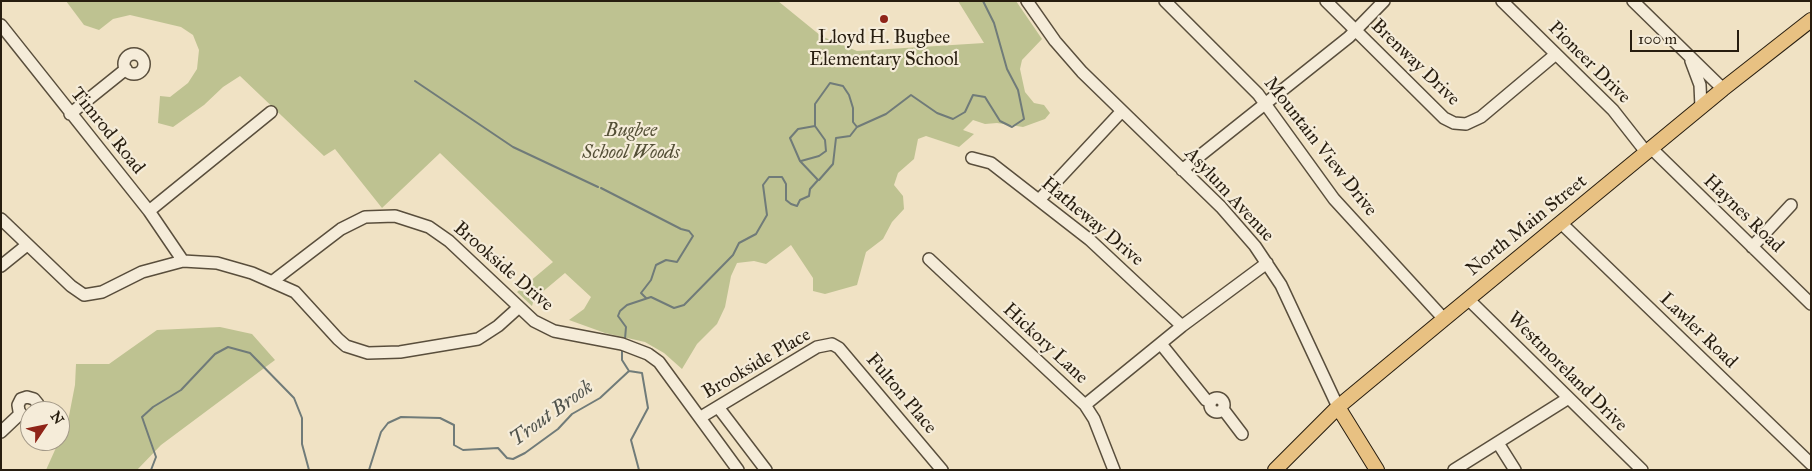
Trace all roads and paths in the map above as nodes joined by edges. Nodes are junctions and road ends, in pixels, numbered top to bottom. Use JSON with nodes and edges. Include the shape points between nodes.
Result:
{"nodes":[{"id":1,"x":1027,"y":1,"type":"edge"},
{"id":2,"x":1165,"y":1,"type":"edge"},
{"id":3,"x":1326,"y":1,"type":"edge"},
{"id":4,"x":1384,"y":1,"type":"edge"},
{"id":5,"x":1502,"y":1,"type":"edge"},
{"id":6,"x":1633,"y":1,"type":"edge"},
{"id":7,"x":1811,"y":20,"type":"edge"},
{"id":8,"x":1,"y":26,"type":"edge"},
{"id":9,"x":1356,"y":30,"type":"junction"},
{"id":10,"x":1556,"y":54,"type":"junction"},
{"id":11,"x":1688,"y":55,"type":"junction"},
{"id":12,"x":126,"y":69,"type":"dead end"},
{"id":13,"x":1722,"y":89,"type":"junction"},
{"id":14,"x":1266,"y":103,"type":"junction"},
{"id":15,"x":1701,"y":107,"type":"junction"},
{"id":16,"x":271,"y":112,"type":"dead end"},
{"id":17,"x":1121,"y":112,"type":"junction"},
{"id":18,"x":70,"y":114,"type":"junction"},
{"id":19,"x":1649,"y":150,"type":"junction"},
{"id":20,"x":972,"y":158,"type":"dead end"},
{"id":21,"x":1182,"y":170,"type":"junction"},
{"id":22,"x":1038,"y":200,"type":"junction"},
{"id":23,"x":1791,"y":205,"type":"dead end"},
{"id":24,"x":149,"y":211,"type":"junction"},
{"id":25,"x":1,"y":219,"type":"edge"},
{"id":26,"x":1560,"y":223,"type":"junction"},
{"id":27,"x":27,"y":246,"type":"junction"},
{"id":28,"x":1752,"y":247,"type":"junction"},
{"id":29,"x":929,"y":259,"type":"dead end"},
{"id":30,"x":183,"y":260,"type":"junction"},
{"id":31,"x":1267,"y":263,"type":"junction"},
{"id":32,"x":1,"y":266,"type":"edge"},
{"id":33,"x":273,"y":281,"type":"junction"},
{"id":34,"x":1468,"y":299,"type":"junction"},
{"id":35,"x":1811,"y":304,"type":"edge"},
{"id":36,"x":518,"y":308,"type":"junction"},
{"id":37,"x":1444,"y":319,"type":"junction"},
{"id":38,"x":1182,"y":326,"type":"junction"},
{"id":39,"x":832,"y":344,"type":"joint"},
{"id":40,"x":1161,"y":344,"type":"junction"},
{"id":41,"x":1567,"y":398,"type":"junction"},
{"id":42,"x":21,"y":401,"type":"edge"},
{"id":43,"x":36,"y":401,"type":"edge"},
{"id":44,"x":1086,"y":405,"type":"junction"},
{"id":45,"x":718,"y":407,"type":"junction"},
{"id":46,"x":1338,"y":407,"type":"junction"},
{"id":47,"x":700,"y":417,"type":"junction"},
{"id":48,"x":20,"y":419,"type":"edge"},
{"id":49,"x":1,"y":432,"type":"edge"},
{"id":50,"x":1242,"y":434,"type":"dead end"},
{"id":51,"x":1498,"y":443,"type":"junction"},
{"id":52,"x":1811,"y":464,"type":"edge"},
{"id":53,"x":738,"y":470,"type":"edge"},
{"id":54,"x":766,"y":470,"type":"edge"},
{"id":55,"x":942,"y":470,"type":"edge"},
{"id":56,"x":1114,"y":470,"type":"edge"},
{"id":57,"x":1276,"y":470,"type":"edge"},
{"id":58,"x":1377,"y":470,"type":"edge"},
{"id":59,"x":1454,"y":470,"type":"edge"},
{"id":60,"x":1515,"y":470,"type":"edge"},
{"id":61,"x":1642,"y":470,"type":"edge"}],
"edges":[{"from":1,"to":17,"type":"street","name":"Asylum Avenue","via":[[1071,60]]},
{"from":2,"to":14,"type":"street","name":"Mountain View Drive"},
{"from":3,"to":9,"type":"street","name":"Brenway Drive"},
{"from":4,"to":9,"type":"street"},
{"from":5,"to":10,"type":"street","name":"Pioneer Drive"},
{"from":6,"to":11,"type":"street"},
{"from":7,"to":13,"type":"main road","name":"North Main Street"},
{"from":8,"to":18,"type":"street","name":"Timrod Road"},
{"from":9,"to":10,"type":"street","name":"Brenway Drive","via":[[1444,118],[1454,124],[1466,124],[1481,117]]},
{"from":9,"to":14,"type":"street"},
{"from":10,"to":19,"type":"street","name":"Pioneer Drive"},
{"from":11,"to":13,"type":"street"},
{"from":11,"to":15,"type":"street","via":[[1700,85]]},
{"from":12,"to":18,"type":"street"},
{"from":13,"to":15,"type":"main road","name":"North Main Street"},
{"from":14,"to":21,"type":"street"},
{"from":14,"to":37,"type":"street","name":"Mountain View Drive","via":[[1334,199]]},
{"from":15,"to":19,"type":"main road","name":"North Main Street"},
{"from":16,"to":24,"type":"street"},
{"from":17,"to":21,"type":"street","name":"Asylum Avenue"},
{"from":17,"to":22,"type":"street"},
{"from":18,"to":24,"type":"street","name":"Timrod Road"},
{"from":19,"to":26,"type":"main road","name":"North Main Street"},
{"from":19,"to":28,"type":"street","name":"Haynes Road"},
{"from":20,"to":22,"type":"street","name":"Hatheway Drive","via":[[991,163]]},
{"from":21,"to":31,"type":"street","name":"Asylum Avenue","via":[[1232,218]]},
{"from":22,"to":38,"type":"street","name":"Hatheway Drive","via":[[1090,240]]},
{"from":23,"to":28,"type":"street"},
{"from":24,"to":30,"type":"street","name":"Timrod Road"},
{"from":25,"to":27,"type":"street"},
{"from":26,"to":34,"type":"main road","name":"North Main Street"},
{"from":26,"to":52,"type":"street","name":"Lawler Road"},
{"from":27,"to":30,"type":"street","via":[[84,295],[102,292],[142,272]]},
{"from":27,"to":32,"type":"street"},
{"from":28,"to":35,"type":"street","name":"Haynes Road"},
{"from":29,"to":44,"type":"street","name":"Hickory Lane"},
{"from":30,"to":33,"type":"street","via":[[217,263]]},
{"from":31,"to":38,"type":"street"},
{"from":31,"to":46,"type":"street","name":"Asylum Avenue","via":[[1292,307]]},
{"from":33,"to":36,"type":"street","via":[[295,292],[346,346],[368,353],[400,352],[478,338]]},
{"from":33,"to":36,"type":"street","name":"Brookside Drive","via":[[341,229],[365,217],[395,216],[429,227],[449,240]]},
{"from":34,"to":37,"type":"main road","name":"North Main Street"},
{"from":34,"to":41,"type":"street","name":"Westmoreland Drive"},
{"from":36,"to":47,"type":"street","name":"Brookside Drive","via":[[554,331],[622,344],[648,354],[670,374]]},
{"from":37,"to":46,"type":"main road","name":"North Main Street"},
{"from":38,"to":40,"type":"street"},
{"from":39,"to":45,"type":"street","name":"Brookside Place","via":[[817,347]]},
{"from":39,"to":55,"type":"street","name":"Fulton Place"},
{"from":40,"to":44,"type":"street"},
{"from":40,"to":50,"type":"street","via":[[1211,402],[1214,412],[1223,409]]},
{"from":41,"to":51,"type":"street"},
{"from":41,"to":61,"type":"street","name":"Westmoreland Drive"},
{"from":42,"to":43,"type":"street","via":[[27,397]]},
{"from":44,"to":56,"type":"street","name":"Hickory Lane","via":[[1097,424]]},
{"from":45,"to":47,"type":"street","name":"Brookside Place"},
{"from":45,"to":54,"type":"street"},
{"from":46,"to":57,"type":"main road","name":"North Main Street"},
{"from":46,"to":58,"type":"main road","name":"Asylum Avenue"},
{"from":47,"to":53,"type":"street","name":"Brookside Drive"},
{"from":48,"to":49,"type":"street"},
{"from":51,"to":59,"type":"street"},
{"from":51,"to":60,"type":"street"}]}
